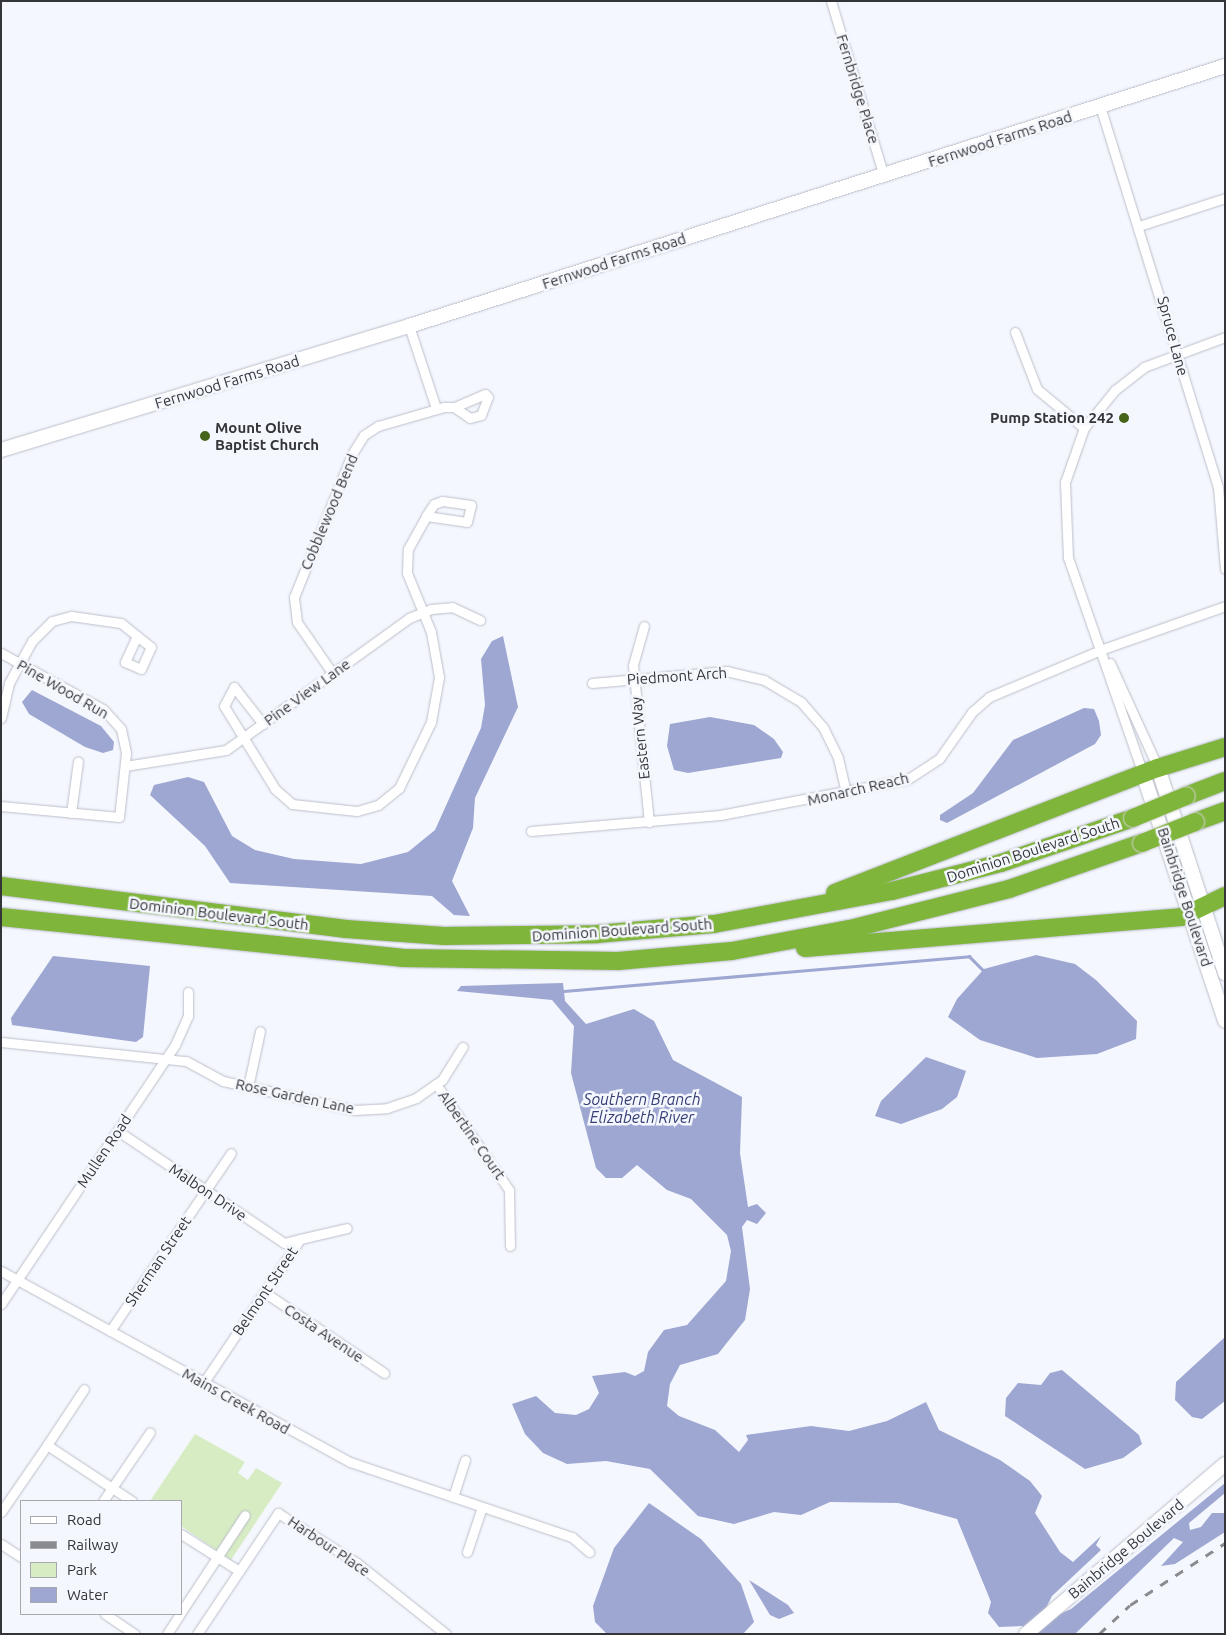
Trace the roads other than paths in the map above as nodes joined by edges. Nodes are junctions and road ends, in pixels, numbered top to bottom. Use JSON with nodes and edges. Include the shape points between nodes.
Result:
{"nodes":[{"id":1,"x":831,"y":1,"type":"edge"},
{"id":2,"x":1225,"y":66,"type":"edge"},
{"id":3,"x":1100,"y":106,"type":"junction"},
{"id":4,"x":884,"y":176,"type":"junction"},
{"id":5,"x":1225,"y":198,"type":"edge"},
{"id":6,"x":1139,"y":226,"type":"junction"},
{"id":7,"x":409,"y":326,"type":"junction"},
{"id":8,"x":1015,"y":332,"type":"dead end"},
{"id":9,"x":1225,"y":337,"type":"edge"},
{"id":10,"x":1177,"y":353,"type":"junction"},
{"id":11,"x":454,"y":406,"type":"dead end"},
{"id":12,"x":436,"y":408,"type":"junction"},
{"id":13,"x":1084,"y":428,"type":"junction"},
{"id":14,"x":1,"y":450,"type":"edge"},
{"id":15,"x":426,"y":516,"type":"junction"},
{"id":16,"x":1225,"y":570,"type":"edge"},
{"id":17,"x":1225,"y":606,"type":"edge"},
{"id":18,"x":423,"y":612,"type":"junction"},
{"id":19,"x":480,"y":620,"type":"dead end"},
{"id":20,"x":644,"y":626,"type":"dead end"},
{"id":21,"x":137,"y":636,"type":"dead end"},
{"id":22,"x":1103,"y":650,"type":"junction"},
{"id":23,"x":1,"y":653,"type":"edge"},
{"id":24,"x":20,"y":664,"type":"junction"},
{"id":25,"x":333,"y":674,"type":"junction"},
{"id":26,"x":634,"y":678,"type":"junction"},
{"id":27,"x":592,"y":683,"type":"dead end"},
{"id":28,"x":1,"y":718,"type":"edge"},
{"id":29,"x":263,"y":724,"type":"junction"},
{"id":30,"x":247,"y":737,"type":"junction"},
{"id":31,"x":1225,"y":747,"type":"edge"},
{"id":32,"x":78,"y":761,"type":"dead end"},
{"id":33,"x":125,"y":766,"type":"junction"},
{"id":34,"x":1151,"y":771,"type":"junction"},
{"id":35,"x":1225,"y":781,"type":"edge"},
{"id":36,"x":846,"y":793,"type":"junction"},
{"id":37,"x":1,"y":806,"type":"edge"},
{"id":38,"x":1225,"y":810,"type":"edge"},
{"id":39,"x":71,"y":813,"type":"junction"},
{"id":40,"x":649,"y":822,"type":"junction"},
{"id":41,"x":530,"y":831,"type":"dead end"},
{"id":42,"x":1,"y":886,"type":"edge"},
{"id":43,"x":1225,"y":896,"type":"edge"},
{"id":44,"x":785,"y":911,"type":"junction"},
{"id":45,"x":1199,"y":911,"type":"junction"},
{"id":46,"x":1,"y":918,"type":"edge"},
{"id":47,"x":732,"y":951,"type":"junction"},
{"id":48,"x":1225,"y":973,"type":"edge"},
{"id":49,"x":188,"y":992,"type":"dead end"},
{"id":50,"x":1225,"y":1021,"type":"edge"},
{"id":51,"x":260,"y":1031,"type":"dead end"},
{"id":52,"x":1,"y":1042,"type":"edge"},
{"id":53,"x":463,"y":1047,"type":"dead end"},
{"id":54,"x":167,"y":1058,"type":"junction"},
{"id":55,"x":436,"y":1084,"type":"junction"},
{"id":56,"x":248,"y":1087,"type":"junction"},
{"id":57,"x":118,"y":1131,"type":"junction"},
{"id":58,"x":231,"y":1153,"type":"dead end"},
{"id":59,"x":206,"y":1190,"type":"junction"},
{"id":60,"x":347,"y":1228,"type":"dead end"},
{"id":61,"x":300,"y":1239,"type":"junction"},
{"id":62,"x":510,"y":1246,"type":"dead end"},
{"id":63,"x":1,"y":1270,"type":"edge"},
{"id":64,"x":18,"y":1280,"type":"junction"},
{"id":65,"x":264,"y":1292,"type":"junction"},
{"id":66,"x":1,"y":1304,"type":"edge"},
{"id":67,"x":110,"y":1331,"type":"junction"},
{"id":68,"x":384,"y":1373,"type":"dead end"},
{"id":69,"x":204,"y":1382,"type":"junction"},
{"id":70,"x":84,"y":1389,"type":"dead end"},
{"id":71,"x":150,"y":1432,"type":"dead end"},
{"id":72,"x":47,"y":1445,"type":"junction"},
{"id":73,"x":465,"y":1460,"type":"dead end"},
{"id":74,"x":1225,"y":1464,"type":"edge"},
{"id":75,"x":112,"y":1488,"type":"junction"},
{"id":76,"x":453,"y":1498,"type":"junction"},
{"id":77,"x":104,"y":1500,"type":"edge"},
{"id":78,"x":130,"y":1500,"type":"edge"},
{"id":79,"x":482,"y":1507,"type":"junction"},
{"id":80,"x":1,"y":1512,"type":"edge"},
{"id":81,"x":245,"y":1515,"type":"dead end"},
{"id":82,"x":182,"y":1535,"type":"edge"},
{"id":83,"x":1,"y":1544,"type":"edge"},
{"id":84,"x":467,"y":1552,"type":"dead end"},
{"id":85,"x":589,"y":1552,"type":"dead end"},
{"id":86,"x":20,"y":1556,"type":"edge"},
{"id":87,"x":217,"y":1558,"type":"junction"},
{"id":88,"x":239,"y":1571,"type":"junction"},
{"id":89,"x":182,"y":1611,"type":"edge"},
{"id":90,"x":106,"y":1615,"type":"edge"},
{"id":91,"x":180,"y":1615,"type":"edge"},
{"id":92,"x":1026,"y":1633,"type":"edge"},
{"id":93,"x":135,"y":1634,"type":"edge"},
{"id":94,"x":167,"y":1634,"type":"edge"},
{"id":95,"x":197,"y":1634,"type":"edge"},
{"id":96,"x":446,"y":1634,"type":"edge"}],
"edges":[{"from":1,"to":4,"type":"street","name":"Fernbridge Place"},
{"from":2,"to":3,"type":"street","name":"Fernwood Farms Road"},
{"from":3,"to":4,"type":"street","name":"Fernwood Farms Road"},
{"from":3,"to":6,"type":"street","name":"Spruce Lane"},
{"from":4,"to":7,"type":"street","name":"Fernwood Farms Road"},
{"from":5,"to":6,"type":"street"},
{"from":6,"to":10,"type":"street","name":"Spruce Lane"},
{"from":7,"to":12,"type":"street"},
{"from":7,"to":14,"type":"street","name":"Fernwood Farms Road"},
{"from":8,"to":13,"type":"street","via":[[1037,389]]},
{"from":9,"to":10,"type":"street"},
{"from":10,"to":13,"type":"street","via":[[1129,378]]},
{"from":10,"to":16,"type":"street","name":"Spruce Lane","via":[[1218,487]]},
{"from":11,"to":12,"type":"street","name":"Cobblewood Bend"},
{"from":12,"to":25,"type":"street","name":"Cobblewood Bend","via":[[378,426],[358,443],[295,593],[297,622]]},
{"from":13,"to":22,"type":"street","via":[[1065,482],[1064,533],[1077,586]]},
{"from":15,"to":15,"type":"street","via":[[467,522],[470,504],[442,501],[434,504]]},
{"from":15,"to":18,"type":"street","via":[[408,549],[406,564]]},
{"from":17,"to":22,"type":"street","name":"Monarch Reach"},
{"from":18,"to":19,"type":"street","name":"Pine View Lane","via":[[449,606]]},
{"from":18,"to":25,"type":"street","name":"Pine View Lane"},
{"from":18,"to":30,"type":"street","via":[[438,655],[436,706],[404,782],[387,800],[357,811],[292,804],[275,789]]},
{"from":20,"to":26,"type":"street","name":"Eastern Way","via":[[635,651]]},
{"from":21,"to":24,"type":"street","via":[[121,623],[63,617],[41,630]]},
{"from":22,"to":34,"type":"street"},
{"from":22,"to":34,"type":"street"},
{"from":22,"to":36,"type":"street","name":"Monarch Reach","via":[[989,697],[972,712],[929,769],[908,779]]},
{"from":23,"to":24,"type":"street","name":"Pine Wood Run"},
{"from":24,"to":28,"type":"street","via":[[6,692]]},
{"from":24,"to":33,"type":"street","name":"Pine Wood Run","via":[[112,716],[125,740]]},
{"from":25,"to":29,"type":"street","name":"Pine View Lane"},
{"from":26,"to":27,"type":"street","name":"Piedmont Arch"},
{"from":26,"to":36,"type":"street","name":"Piedmont Arch","via":[[726,671],[782,688],[812,714],[831,740]]},
{"from":26,"to":40,"type":"street","name":"Eastern Way"},
{"from":29,"to":30,"type":"street","name":"Pine View Lane"},
{"from":29,"to":30,"type":"street","via":[[234,687],[224,706]]},
{"from":30,"to":33,"type":"street","name":"Pine View Lane","via":[[218,753]]},
{"from":31,"to":34,"type":"highway"},
{"from":32,"to":39,"type":"street"},
{"from":33,"to":39,"type":"street","name":"Pine Wood Run","via":[[119,817]]},
{"from":34,"to":44,"type":"highway"},
{"from":34,"to":45,"type":"street","name":"Bainbridge Boulevard"},
{"from":35,"to":44,"type":"highway","name":"Dominion Boulevard South","bridge":true,"via":[[1133,818],[965,873]]},
{"from":36,"to":40,"type":"street","name":"Monarch Reach"},
{"from":37,"to":39,"type":"street"},
{"from":38,"to":47,"type":"highway","name":"Dominion Boulevard South","bridge":true,"via":[[1065,871],[925,912]]},
{"from":40,"to":41,"type":"street","name":"Monarch Reach"},
{"from":42,"to":44,"type":"highway","name":"Dominion Boulevard South","via":[[346,929],[444,936],[597,934],[714,924]]},
{"from":43,"to":45,"type":"highway"},
{"from":45,"to":47,"type":"highway"},
{"from":45,"to":48,"type":"street","name":"Bainbridge Boulevard"},
{"from":45,"to":50,"type":"street","name":"Bainbridge Boulevard"},
{"from":46,"to":47,"type":"highway","name":"Dominion Boulevard South","via":[[437,959],[567,963]]},
{"from":49,"to":54,"type":"street","name":"Mullen Road","via":[[188,1016]]},
{"from":51,"to":56,"type":"street"},
{"from":52,"to":54,"type":"street","name":"Rose Garden Lane"},
{"from":53,"to":55,"type":"street","name":"Rose Garden Lane"},
{"from":54,"to":56,"type":"street","name":"Rose Garden Lane","via":[[186,1061],[222,1081]]},
{"from":54,"to":57,"type":"street","name":"Mullen Road"},
{"from":55,"to":56,"type":"street","name":"Rose Garden Lane","via":[[401,1104],[372,1110]]},
{"from":55,"to":62,"type":"street","name":"Albertine Court","via":[[509,1190]]},
{"from":57,"to":59,"type":"street","name":"Malbon Drive"},
{"from":57,"to":64,"type":"street","name":"Mullen Road"},
{"from":58,"to":59,"type":"street","name":"Sherman Street"},
{"from":59,"to":61,"type":"street","name":"Malbon Drive","via":[[284,1243]]},
{"from":59,"to":67,"type":"street","name":"Sherman Street"},
{"from":60,"to":61,"type":"street","name":"Belmont Street"},
{"from":61,"to":65,"type":"street","name":"Belmont Street"},
{"from":63,"to":64,"type":"street","name":"Mains Creek Road"},
{"from":64,"to":66,"type":"street","name":"Mullen Road"},
{"from":64,"to":67,"type":"street","name":"Mains Creek Road"},
{"from":65,"to":68,"type":"street","name":"Costa Avenue"},
{"from":65,"to":69,"type":"street","name":"Belmont Street"},
{"from":67,"to":69,"type":"street","name":"Mains Creek Road"},
{"from":69,"to":76,"type":"street","name":"Mains Creek Road","via":[[350,1462]]},
{"from":70,"to":72,"type":"street"},
{"from":71,"to":75,"type":"street"},
{"from":72,"to":75,"type":"street"},
{"from":72,"to":80,"type":"street"},
{"from":73,"to":76,"type":"street"},
{"from":74,"to":92,"type":"street","name":"Bainbridge Boulevard"},
{"from":75,"to":77,"type":"street"},
{"from":75,"to":78,"type":"street"},
{"from":76,"to":79,"type":"street","name":"Mains Creek Road"},
{"from":79,"to":84,"type":"street"},
{"from":79,"to":85,"type":"street","name":"Mains Creek Road","via":[[572,1537]]},
{"from":81,"to":87,"type":"street"},
{"from":82,"to":87,"type":"street"},
{"from":83,"to":86,"type":"street"},
{"from":87,"to":88,"type":"street"},
{"from":87,"to":89,"type":"street"},
{"from":88,"to":95,"type":"street","name":"Harbour Place"},
{"from":88,"to":96,"type":"street","name":"Harbour Place","via":[[278,1513],[357,1562]]},
{"from":90,"to":93,"type":"street"},
{"from":91,"to":94,"type":"street"}]}
